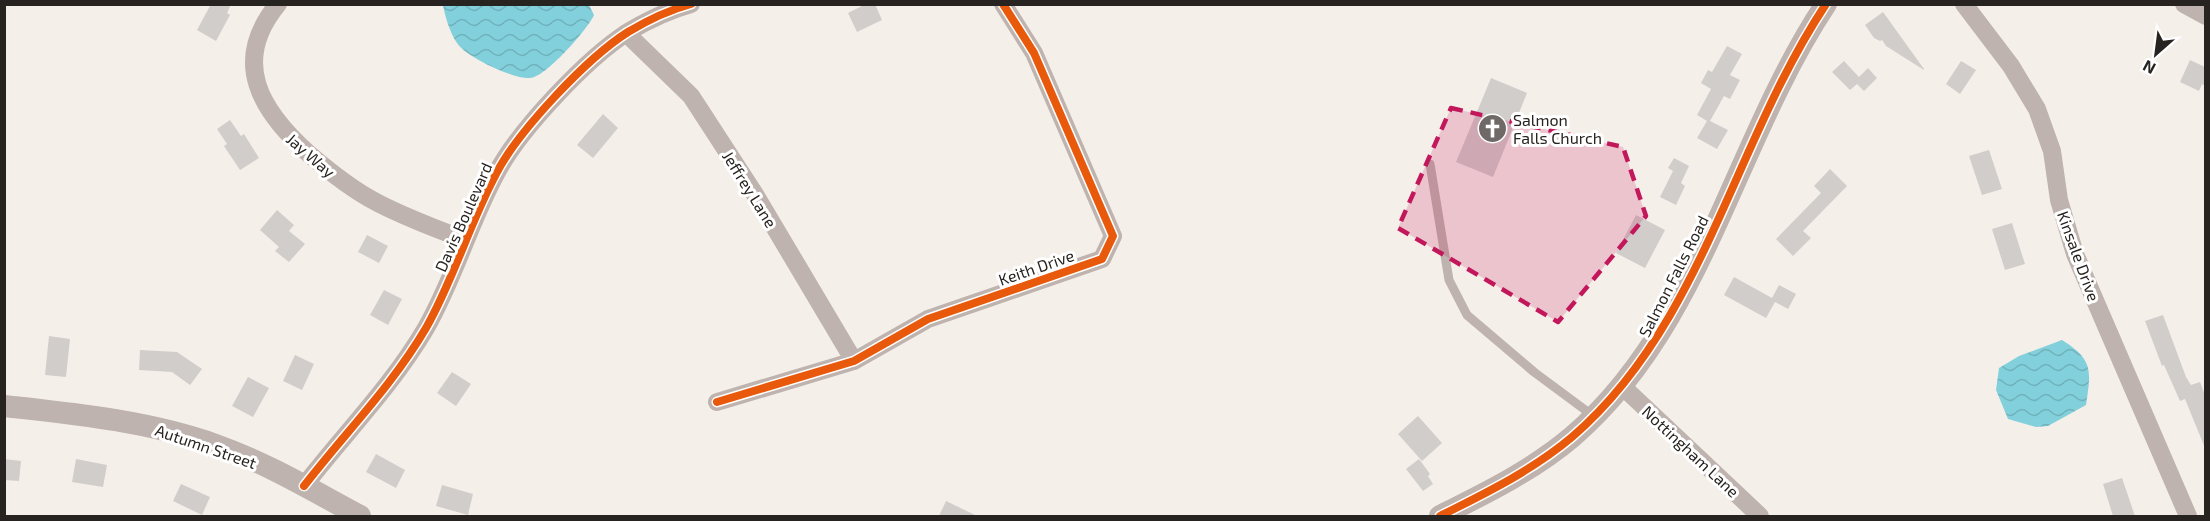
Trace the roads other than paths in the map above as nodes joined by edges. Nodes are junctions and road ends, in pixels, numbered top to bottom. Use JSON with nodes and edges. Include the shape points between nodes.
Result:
{"nodes":[{"id":1,"x":278,"y":4,"type":"edge"},
{"id":2,"x":691,"y":4,"type":"edge"},
{"id":3,"x":1003,"y":4,"type":"edge"},
{"id":4,"x":1826,"y":4,"type":"edge"},
{"id":5,"x":1964,"y":4,"type":"edge"},
{"id":6,"x":2184,"y":4,"type":"edge"},
{"id":7,"x":2205,"y":16,"type":"edge"},
{"id":8,"x":626,"y":33,"type":"junction"},
{"id":9,"x":1430,"y":164,"type":"dead end"},
{"id":10,"x":465,"y":240,"type":"junction"},
{"id":11,"x":854,"y":360,"type":"junction"},
{"id":12,"x":1622,"y":386,"type":"junction"},
{"id":13,"x":717,"y":402,"type":"dead end"},
{"id":14,"x":4,"y":406,"type":"edge"},
{"id":15,"x":1594,"y":416,"type":"junction"},
{"id":16,"x":304,"y":486,"type":"junction"},
{"id":17,"x":360,"y":516,"type":"edge"},
{"id":18,"x":1440,"y":516,"type":"edge"},
{"id":19,"x":1760,"y":516,"type":"edge"},
{"id":20,"x":2188,"y":516,"type":"edge"}],
"edges":[{"from":1,"to":10,"type":"street","name":"Jay Way","via":[[262,27],[254,55],[258,90],[276,122],[345,184],[376,203]]},
{"from":2,"to":8,"type":"street","name":"Davis Boulevard"},
{"from":3,"to":11,"type":"street","name":"Keith Drive","via":[[1034,53],[1113,236],[1102,259],[928,319]]},
{"from":4,"to":12,"type":"street","name":"Salmon Falls Road","via":[[1783,77],[1673,312]]},
{"from":5,"to":20,"type":"street","name":"Kinsale Drive","via":[[2011,66],[2037,109],[2052,151],[2059,200],[2075,254]]},
{"from":6,"to":7,"type":"street"},
{"from":8,"to":10,"type":"street","name":"Davis Boulevard","via":[[578,74],[510,150]]},
{"from":8,"to":11,"type":"street","name":"Jeffrey Lane","via":[[691,96]]},
{"from":9,"to":15,"type":"lane","via":[[1449,280],[1467,315]]},
{"from":10,"to":16,"type":"street","name":"Davis Boulevard","via":[[444,292],[408,358]]},
{"from":11,"to":13,"type":"street","name":"Keith Drive"},
{"from":12,"to":15,"type":"street","name":"Salmon Falls Road"},
{"from":12,"to":19,"type":"street","name":"Nottingham Lane"},
{"from":14,"to":16,"type":"street","name":"Autumn Street","via":[[145,425],[184,435],[259,463]]},
{"from":15,"to":18,"type":"street","name":"Salmon Falls Road","via":[[1571,438],[1519,474]]},
{"from":16,"to":17,"type":"street","name":"Autumn Street"}]}
